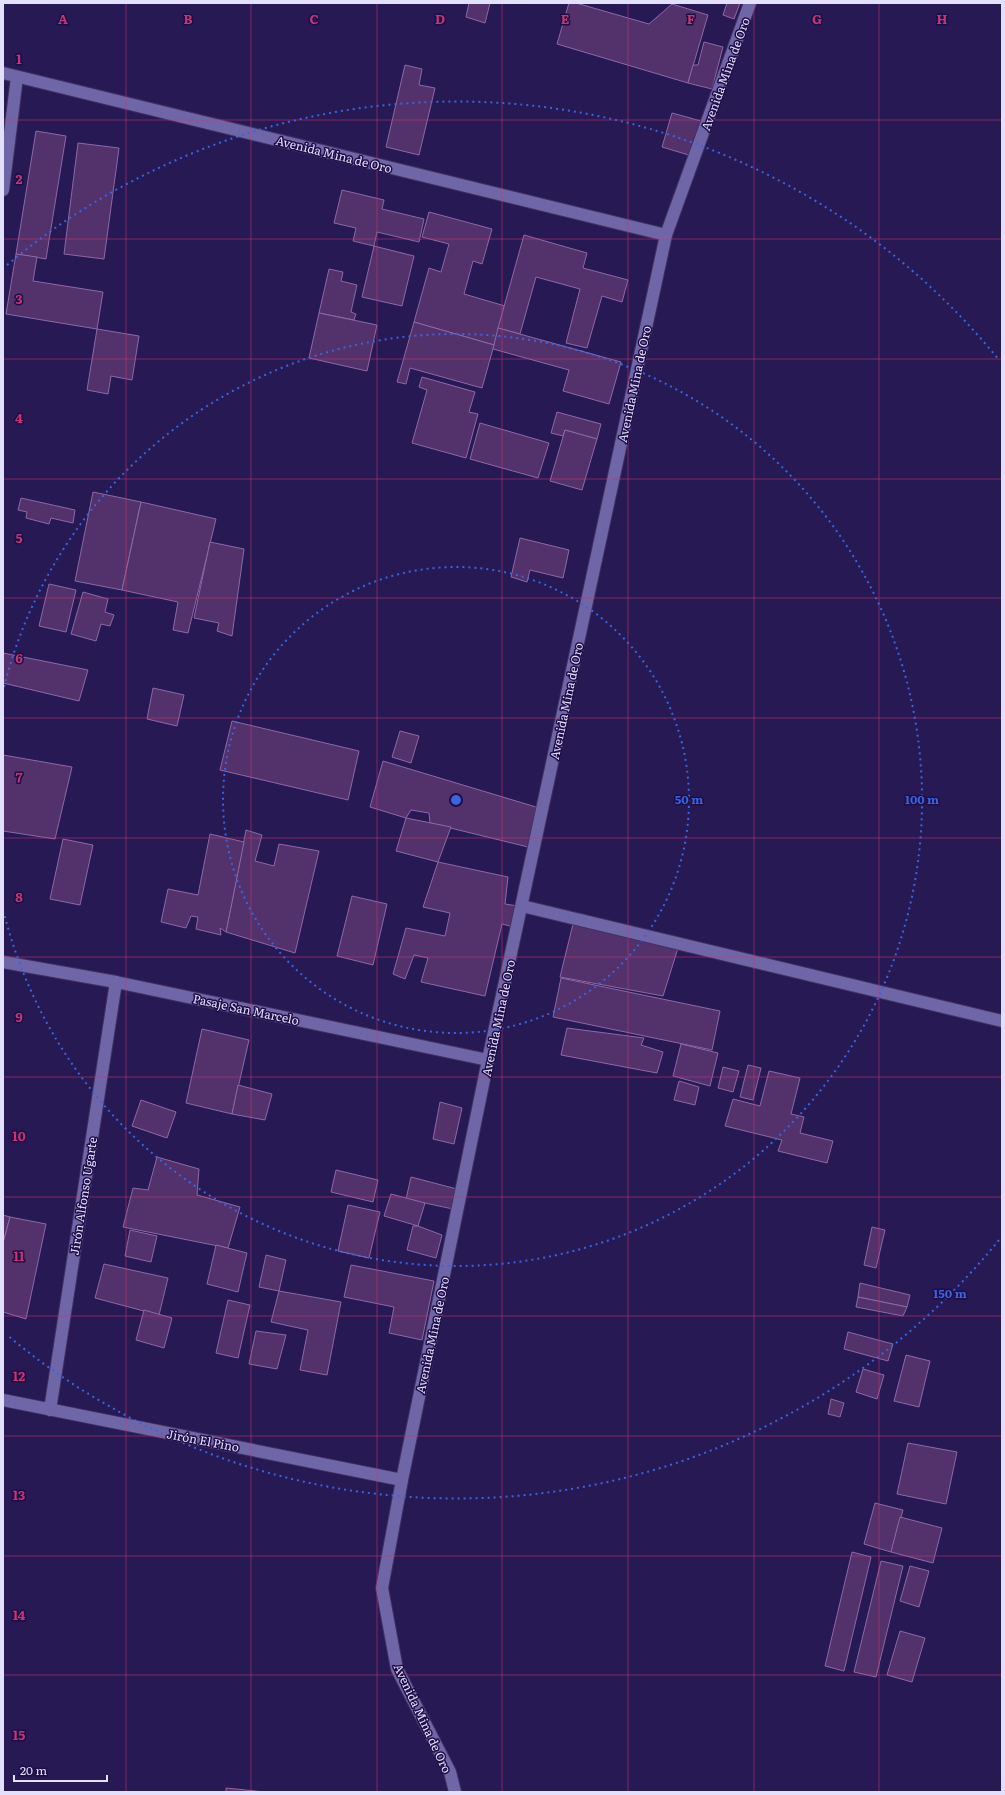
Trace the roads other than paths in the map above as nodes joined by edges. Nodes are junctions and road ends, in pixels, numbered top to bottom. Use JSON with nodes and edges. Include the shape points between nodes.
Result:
{"nodes":[{"id":1,"x":750,"y":3,"type":"edge"},
{"id":2,"x":3,"y":73,"type":"edge"},
{"id":3,"x":17,"y":77,"type":"junction"},
{"id":4,"x":3,"y":190,"type":"edge"},
{"id":5,"x":666,"y":235,"type":"junction"},
{"id":6,"x":522,"y":906,"type":"junction"},
{"id":7,"x":3,"y":962,"type":"edge"},
{"id":8,"x":116,"y":982,"type":"junction"},
{"id":9,"x":1002,"y":1022,"type":"edge"},
{"id":10,"x":488,"y":1060,"type":"junction"},
{"id":11,"x":3,"y":1400,"type":"edge"},
{"id":12,"x":50,"y":1410,"type":"junction"},
{"id":13,"x":402,"y":1480,"type":"junction"},
{"id":14,"x":455,"y":1792,"type":"edge"}],
"edges":[{"from":1,"to":5,"type":"street","name":"Avenida Mina de Oro"},
{"from":2,"to":3,"type":"street","name":"Avenida Mina de Oro"},
{"from":3,"to":4,"type":"street"},
{"from":3,"to":5,"type":"street","name":"Avenida Mina de Oro"},
{"from":5,"to":6,"type":"street","name":"Avenida Mina de Oro"},
{"from":6,"to":9,"type":"street"},
{"from":6,"to":10,"type":"street","name":"Avenida Mina de Oro"},
{"from":7,"to":8,"type":"street","name":"Pasaje San Marcelo"},
{"from":8,"to":10,"type":"street","name":"Pasaje San Marcelo"},
{"from":8,"to":12,"type":"street","name":"Jirón Alfonso Ugarte"},
{"from":10,"to":13,"type":"street","name":"Avenida Mina de Oro"},
{"from":11,"to":12,"type":"street","name":"Jirón El Pino"},
{"from":12,"to":13,"type":"street","name":"Jirón El Pino"},
{"from":13,"to":14,"type":"street","name":"Avenida Mina de Oro","via":[[382,1588],[397,1668],[450,1772]]}]}
